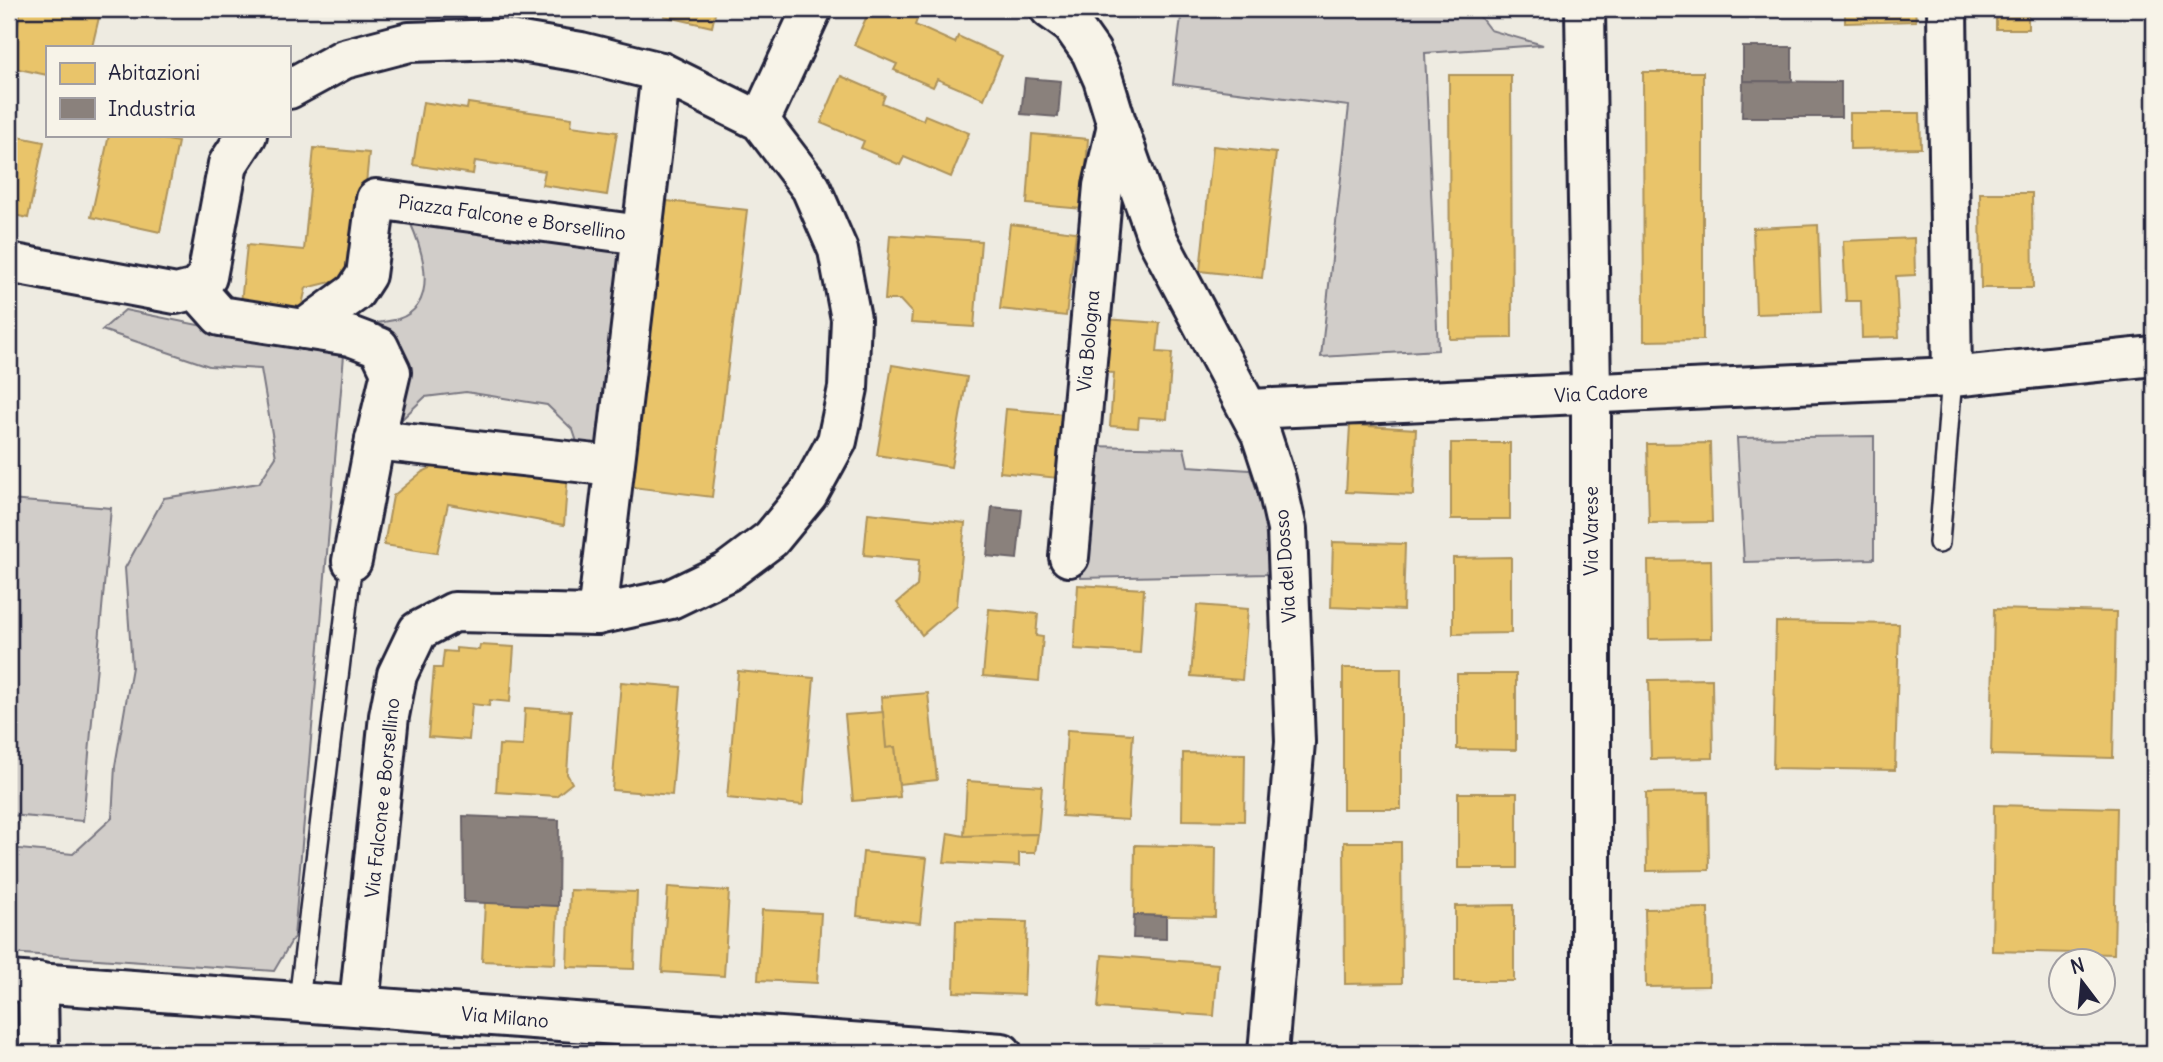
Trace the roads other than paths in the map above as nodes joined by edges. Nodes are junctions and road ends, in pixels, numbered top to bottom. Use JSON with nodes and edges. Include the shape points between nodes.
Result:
{"nodes":[{"id":1,"x":812,"y":9,"type":"edge"},
{"id":2,"x":1050,"y":9,"type":"edge"},
{"id":3,"x":1585,"y":9,"type":"edge"},
{"id":4,"x":1947,"y":9,"type":"edge"},
{"id":5,"x":662,"y":72,"type":"junction"},
{"id":6,"x":290,"y":88,"type":"edge"},
{"id":7,"x":760,"y":121,"type":"junction"},
{"id":8,"x":1117,"y":125,"type":"junction"},
{"id":9,"x":246,"y":136,"type":"edge"},
{"id":10,"x":640,"y":234,"type":"junction"},
{"id":11,"x":9,"y":262,"type":"edge"},
{"id":12,"x":196,"y":289,"type":"junction"},
{"id":13,"x":304,"y":328,"type":"junction"},
{"id":14,"x":2154,"y":356,"type":"edge"},
{"id":15,"x":1952,"y":377,"type":"junction"},
{"id":16,"x":1591,"y":394,"type":"junction"},
{"id":17,"x":1250,"y":409,"type":"junction"},
{"id":18,"x":375,"y":440,"type":"junction"},
{"id":19,"x":614,"y":466,"type":"junction"},
{"id":20,"x":1939,"y":543,"type":"dead end"},
{"id":21,"x":1069,"y":557,"type":"dead end"},
{"id":22,"x":352,"y":561,"type":"joint"},
{"id":23,"x":597,"y":615,"type":"junction"},
{"id":24,"x":23,"y":981,"type":"edge"},
{"id":25,"x":299,"y":1001,"type":"junction"},
{"id":26,"x":359,"y":1005,"type":"junction"},
{"id":27,"x":618,"y":1040,"type":"edge"},
{"id":28,"x":39,"y":1053,"type":"edge"},
{"id":29,"x":1002,"y":1053,"type":"edge"},
{"id":30,"x":1268,"y":1053,"type":"edge"},
{"id":31,"x":1591,"y":1053,"type":"edge"}],
"edges":[{"from":1,"to":7,"type":"street"},
{"from":2,"to":8,"type":"street","name":"Via del Dosso","via":[[1072,25],[1091,52]]},
{"from":3,"to":16,"type":"street","name":"Via Varese"},
{"from":4,"to":15,"type":"street"},
{"from":5,"to":6,"type":"street","name":"Via Falcone e Borsellino","via":[[503,39],[410,42],[344,59]]},
{"from":5,"to":7,"type":"street","name":"Via Falcone e Borsellino"},
{"from":5,"to":10,"type":"street","name":"Piazza Falcone e Borsellino"},
{"from":7,"to":23,"type":"street","name":"Via Falcone e Borsellino","via":[[811,188],[838,250],[851,319],[848,388],[837,441],[808,494],[771,539],[727,572],[671,599]]},
{"from":8,"to":17,"type":"street","name":"Via del Dosso","via":[[1157,238]]},
{"from":8,"to":21,"type":"street","name":"Via Bologna","via":[[1102,186]]},
{"from":9,"to":12,"type":"street","via":[[228,164],[207,277]]},
{"from":10,"to":13,"type":"street","name":"Piazza Falcone e Borsellino","via":[[376,199],[366,275],[355,292]]},
{"from":10,"to":19,"type":"street","name":"Piazza Falcone e Borsellino"},
{"from":11,"to":12,"type":"street","via":[[176,294]]},
{"from":12,"to":13,"type":"street","via":[[220,316]]},
{"from":13,"to":18,"type":"street","via":[[350,336],[379,347],[391,372]]},
{"from":14,"to":15,"type":"street","name":"Via Cadore"},
{"from":15,"to":16,"type":"street","name":"Via Cadore"},
{"from":15,"to":20,"type":"lane"},
{"from":16,"to":17,"type":"street","name":"Via Cadore"},
{"from":16,"to":31,"type":"street","name":"Via Varese"},
{"from":17,"to":30,"type":"street","name":"Via del Dosso","via":[[1276,480],[1287,529],[1295,742]]},
{"from":18,"to":19,"type":"street"},
{"from":18,"to":22,"type":"street"},
{"from":19,"to":23,"type":"street","name":"Piazza Falcone e Borsellino"},
{"from":22,"to":25,"type":"lane"},
{"from":23,"to":26,"type":"street","name":"Via Falcone e Borsellino","via":[[454,612],[418,631],[397,675],[388,716]]},
{"from":24,"to":25,"type":"street","name":"Via Milano"},
{"from":24,"to":28,"type":"street"},
{"from":25,"to":26,"type":"street","name":"Via Milano"},
{"from":26,"to":27,"type":"street","name":"Via Milano"},
{"from":27,"to":29,"type":"street","name":"Via Milano"}]}
